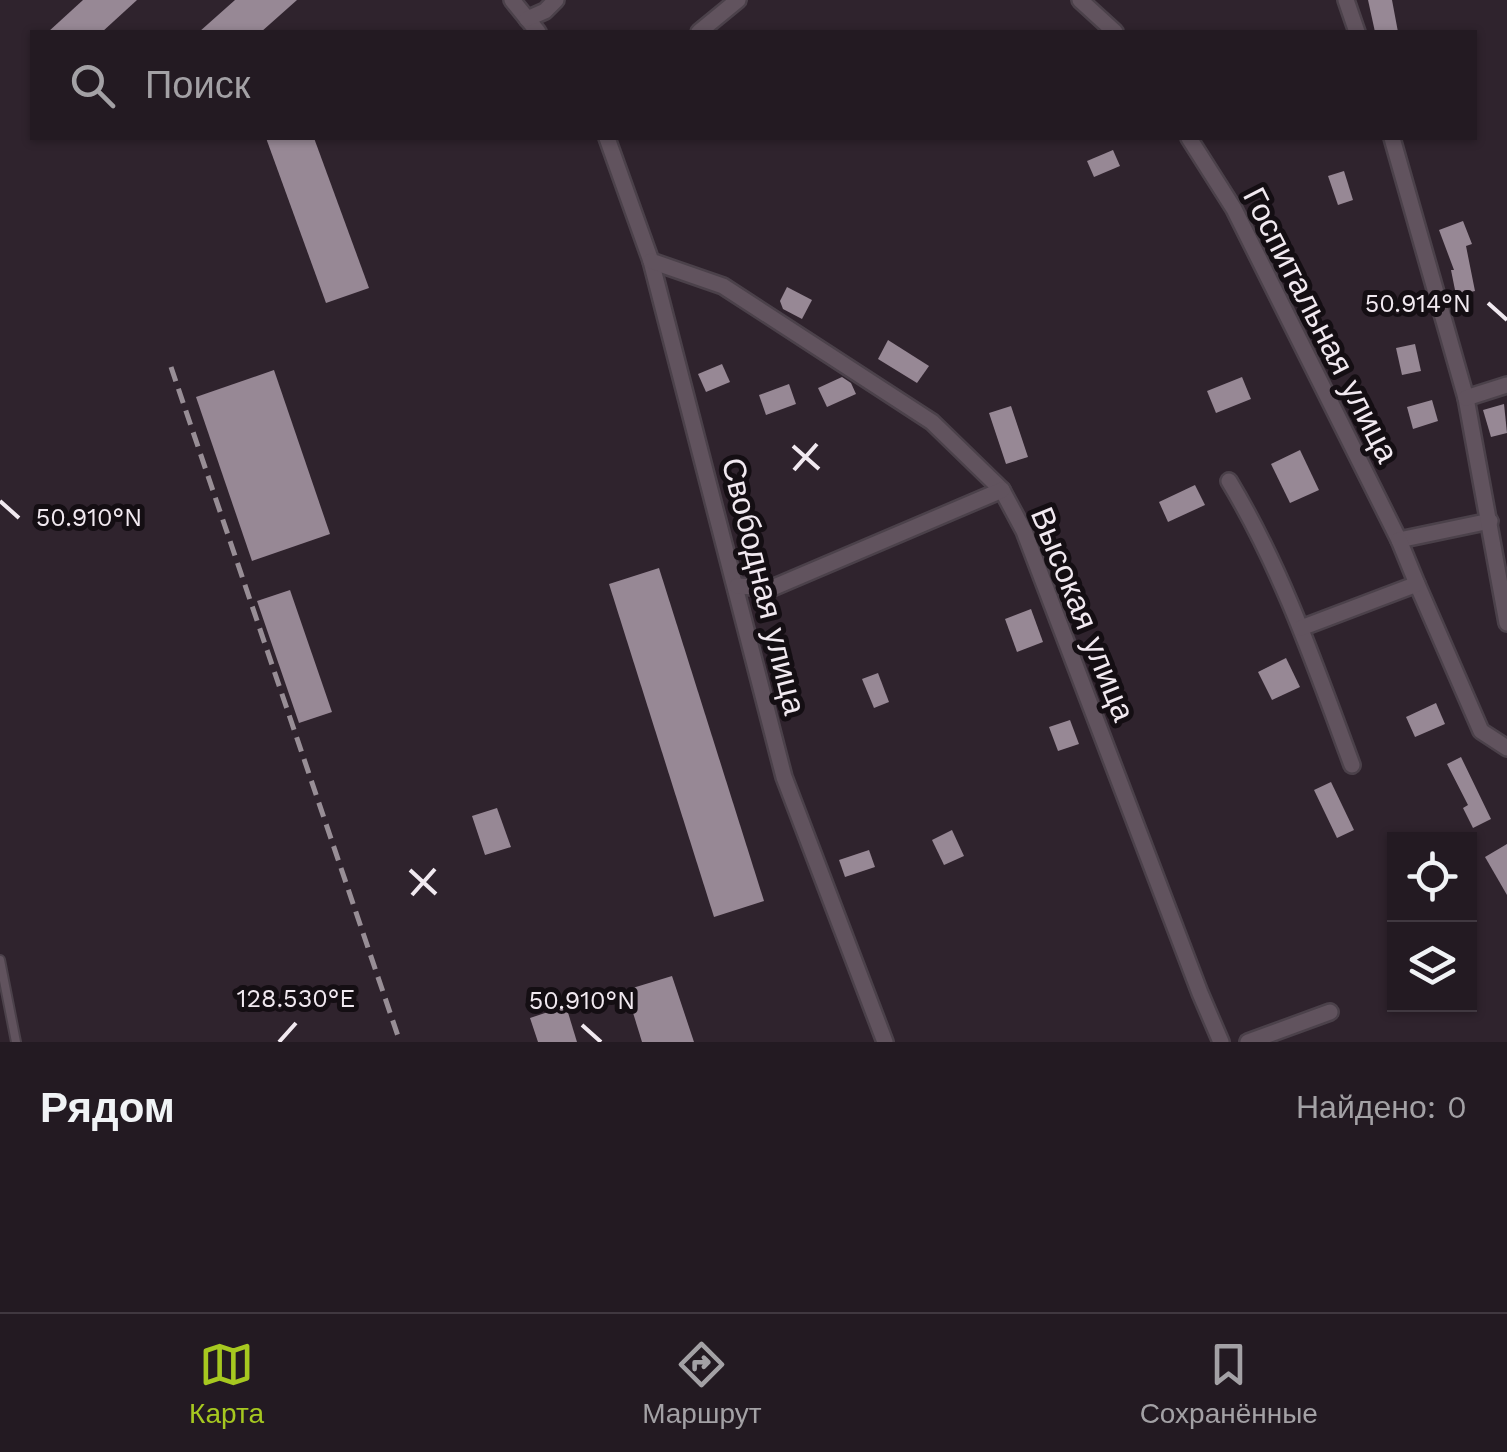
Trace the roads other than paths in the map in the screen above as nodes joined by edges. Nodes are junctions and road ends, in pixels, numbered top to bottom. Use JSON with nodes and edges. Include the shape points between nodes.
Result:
{"nodes":[{"id":1,"x":512,"y":0,"type":"edge"},
{"id":2,"x":556,"y":0,"type":"edge"},
{"id":3,"x":738,"y":0,"type":"edge"},
{"id":4,"x":1080,"y":0,"type":"edge"},
{"id":5,"x":1346,"y":0,"type":"edge"},
{"id":6,"x":533,"y":26,"type":"edge"},
{"id":7,"x":701,"y":30,"type":"edge"},
{"id":8,"x":1113,"y":30,"type":"edge"},
{"id":9,"x":1356,"y":30,"type":"edge"},
{"id":10,"x":608,"y":140,"type":"edge"},
{"id":11,"x":1190,"y":140,"type":"edge"},
{"id":12,"x":1393,"y":140,"type":"edge"},
{"id":13,"x":651,"y":261,"type":"junction"},
{"id":14,"x":1507,"y":385,"type":"edge"},
{"id":15,"x":1466,"y":398,"type":"junction"},
{"id":16,"x":1228,"y":481,"type":"dead end"},
{"id":17,"x":1002,"y":490,"type":"junction"},
{"id":18,"x":1490,"y":521,"type":"junction"},
{"id":19,"x":1398,"y":540,"type":"junction"},
{"id":20,"x":1417,"y":584,"type":"junction"},
{"id":21,"x":737,"y":586,"type":"junction"},
{"id":22,"x":1507,"y":623,"type":"edge"},
{"id":23,"x":1301,"y":628,"type":"junction"},
{"id":24,"x":1507,"y":748,"type":"edge"},
{"id":25,"x":1352,"y":765,"type":"dead end"},
{"id":26,"x":0,"y":960,"type":"edge"},
{"id":27,"x":1330,"y":1012,"type":"dead end"},
{"id":28,"x":16,"y":1042,"type":"edge"},
{"id":29,"x":885,"y":1042,"type":"edge"},
{"id":30,"x":1221,"y":1042,"type":"edge"},
{"id":31,"x":1248,"y":1042,"type":"edge"}],
"edges":[{"from":1,"to":6,"type":"street"},
{"from":2,"to":6,"type":"street"},
{"from":3,"to":7,"type":"street"},
{"from":4,"to":8,"type":"street"},
{"from":5,"to":9,"type":"street"},
{"from":10,"to":13,"type":"street","name":"Свободная улица"},
{"from":11,"to":19,"type":"street","name":"Госпитальная улица","via":[[1234,208]]},
{"from":12,"to":15,"type":"street"},
{"from":13,"to":17,"type":"street","name":"Высокая улица","via":[[740,296],[932,422]]},
{"from":13,"to":21,"type":"street","name":"Свободная улица"},
{"from":14,"to":15,"type":"street"},
{"from":15,"to":18,"type":"street"},
{"from":16,"to":23,"type":"street"},
{"from":17,"to":21,"type":"street","via":[[772,588]]},
{"from":17,"to":30,"type":"street","name":"Высокая улица","via":[[1024,531]]},
{"from":18,"to":19,"type":"street"},
{"from":18,"to":22,"type":"street"},
{"from":19,"to":20,"type":"street","name":"Госпитальная улица"},
{"from":20,"to":23,"type":"street"},
{"from":20,"to":24,"type":"street","name":"Госпитальная улица","via":[[1481,731]]},
{"from":21,"to":29,"type":"street","name":"Свободная улица","via":[[784,777]]},
{"from":23,"to":25,"type":"street"},
{"from":26,"to":28,"type":"lane"},
{"from":27,"to":31,"type":"street"}]}
